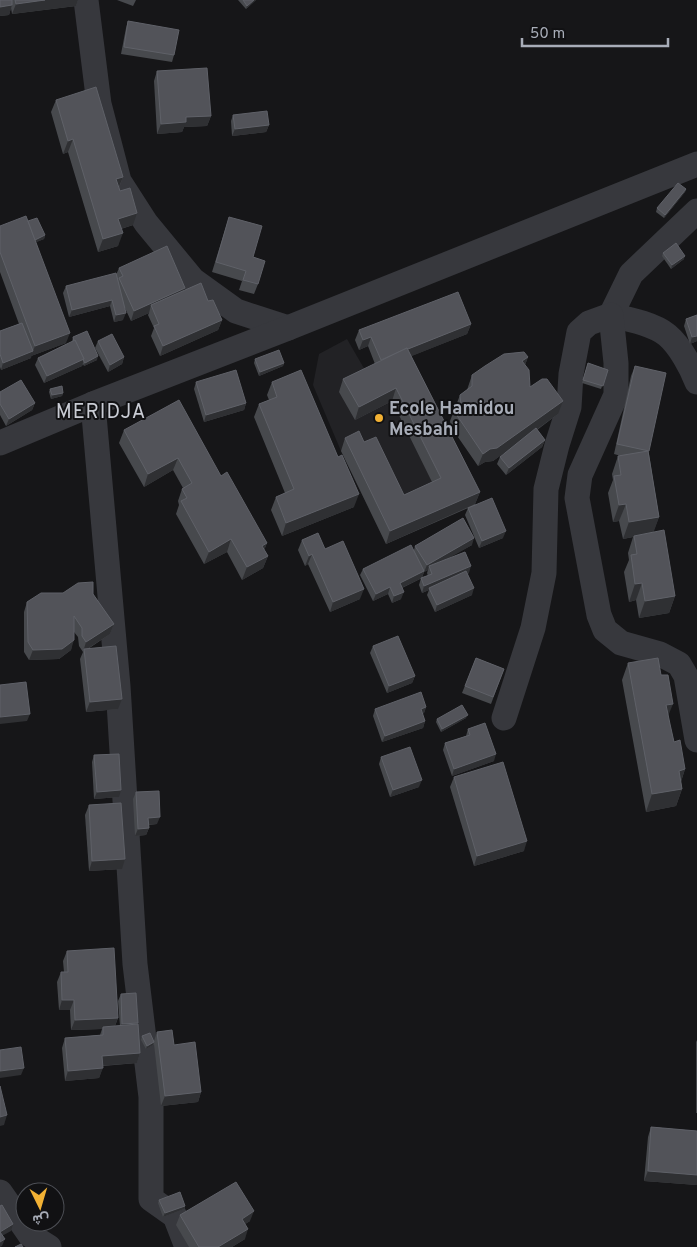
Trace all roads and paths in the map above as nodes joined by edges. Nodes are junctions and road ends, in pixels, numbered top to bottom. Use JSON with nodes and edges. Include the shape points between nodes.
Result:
{"nodes":[{"id":1,"x":86,"y":0,"type":"edge"},
{"id":2,"x":697,"y":164,"type":"edge"},
{"id":3,"x":697,"y":211,"type":"edge"},
{"id":4,"x":611,"y":315,"type":"junction"},
{"id":5,"x":288,"y":328,"type":"junction"},
{"id":6,"x":697,"y":382,"type":"edge"},
{"id":7,"x":93,"y":404,"type":"junction"},
{"id":8,"x":0,"y":443,"type":"edge"},
{"id":9,"x":504,"y":718,"type":"dead end"},
{"id":10,"x":697,"y":740,"type":"edge"},
{"id":11,"x":0,"y":1192,"type":"edge"},
{"id":12,"x":49,"y":1247,"type":"edge"},
{"id":13,"x":187,"y":1247,"type":"edge"}],
"edges":[{"from":1,"to":5,"type":"street","via":[[99,104],[119,181],[146,223],[193,280],[236,311]]},
{"from":2,"to":5,"type":"street"},
{"from":3,"to":4,"type":"street","via":[[631,274]]},
{"from":4,"to":6,"type":"street","via":[[638,321],[667,335],[690,364]]},
{"from":4,"to":9,"type":"street","via":[[589,323],[579,332],[571,374],[570,408],[546,489],[544,573],[532,628]]},
{"from":4,"to":10,"type":"street","via":[[616,395],[580,475],[577,498],[599,615],[605,630],[621,643],[660,654],[678,664],[686,676]]},
{"from":5,"to":7,"type":"street"},
{"from":7,"to":8,"type":"street"},
{"from":7,"to":13,"type":"street","via":[[118,686],[135,964],[151,1097],[151,1200],[175,1216]]},
{"from":11,"to":12,"type":"street","via":[[30,1235]]}]}
